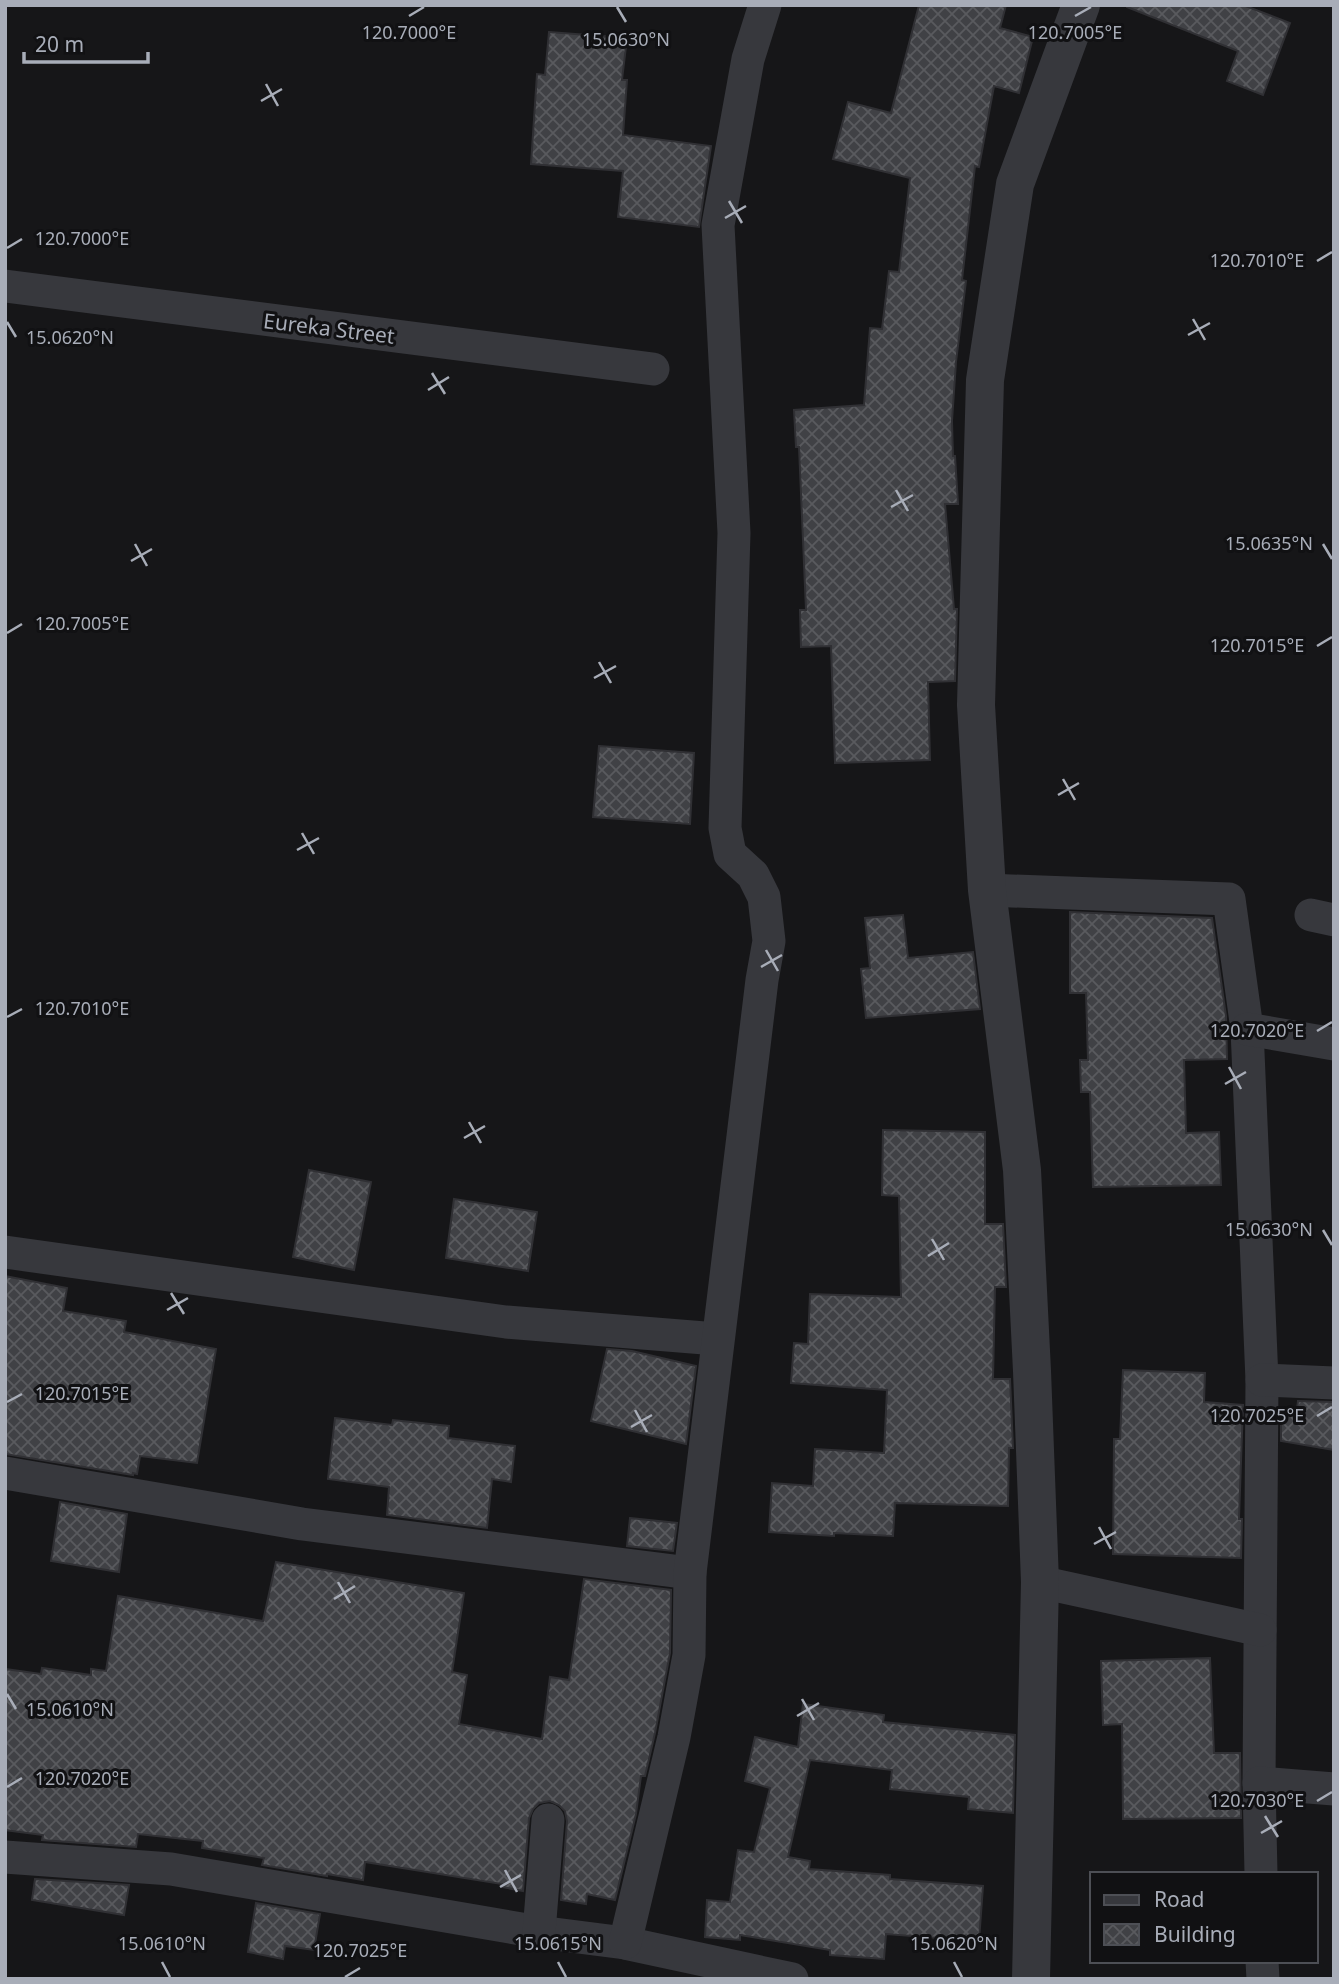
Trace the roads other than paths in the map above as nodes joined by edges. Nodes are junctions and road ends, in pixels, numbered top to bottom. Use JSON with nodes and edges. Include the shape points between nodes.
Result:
{"nodes":[{"id":1,"x":765,"y":5,"type":"edge"},
{"id":2,"x":1081,"y":5,"type":"edge"},
{"id":3,"x":5,"y":286,"type":"edge"},
{"id":4,"x":653,"y":369,"type":"dead end"},
{"id":5,"x":988,"y":890,"type":"junction"},
{"id":6,"x":1247,"y":1029,"type":"junction"},
{"id":7,"x":1334,"y":1044,"type":"edge"},
{"id":8,"x":5,"y":1252,"type":"edge"},
{"id":9,"x":717,"y":1339,"type":"junction"},
{"id":10,"x":1262,"y":1380,"type":"junction"},
{"id":11,"x":1334,"y":1383,"type":"edge"},
{"id":12,"x":5,"y":1473,"type":"edge"},
{"id":13,"x":691,"y":1573,"type":"junction"},
{"id":14,"x":1040,"y":1582,"type":"junction"},
{"id":15,"x":1260,"y":1630,"type":"junction"},
{"id":16,"x":1259,"y":1783,"type":"junction"},
{"id":17,"x":1334,"y":1790,"type":"edge"},
{"id":18,"x":548,"y":1820,"type":"dead end"},
{"id":19,"x":5,"y":1857,"type":"edge"},
{"id":20,"x":1261,"y":1872,"type":"edge"},
{"id":21,"x":539,"y":1932,"type":"junction"},
{"id":22,"x":625,"y":1943,"type":"junction"},
{"id":23,"x":792,"y":1979,"type":"edge"},
{"id":24,"x":1031,"y":1979,"type":"edge"}],
"edges":[{"from":1,"to":9,"type":"street","via":[[748,59],[718,225],[734,533],[725,828],[730,854],[753,875],[764,897],[769,941]]},
{"from":2,"to":5,"type":"street","via":[[1015,184],[985,380],[976,705]]},
{"from":3,"to":4,"type":"street","name":"Eureka Street"},
{"from":5,"to":6,"type":"street","via":[[1229,899]]},
{"from":5,"to":14,"type":"street","via":[[1022,1170]]},
{"from":6,"to":7,"type":"street"},
{"from":6,"to":10,"type":"street"},
{"from":8,"to":9,"type":"street","via":[[506,1322]]},
{"from":9,"to":13,"type":"street"},
{"from":10,"to":11,"type":"street"},
{"from":10,"to":15,"type":"street"},
{"from":12,"to":13,"type":"street","via":[[302,1524]]},
{"from":13,"to":22,"type":"street","via":[[689,1655]]},
{"from":14,"to":15,"type":"street"},
{"from":14,"to":24,"type":"street"},
{"from":15,"to":16,"type":"street"},
{"from":16,"to":17,"type":"street"},
{"from":16,"to":20,"type":"street"},
{"from":18,"to":21,"type":"street"},
{"from":19,"to":21,"type":"street","via":[[171,1869]]},
{"from":21,"to":22,"type":"street"},
{"from":22,"to":23,"type":"street"}]}
